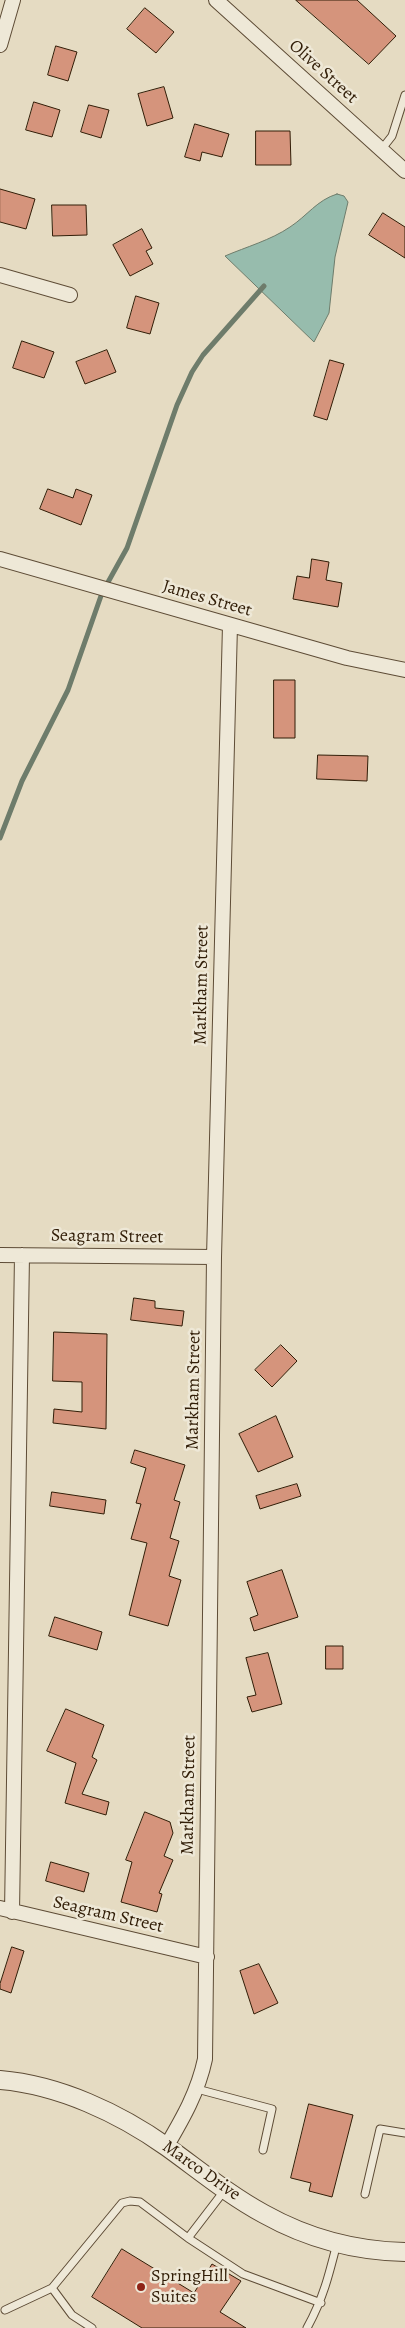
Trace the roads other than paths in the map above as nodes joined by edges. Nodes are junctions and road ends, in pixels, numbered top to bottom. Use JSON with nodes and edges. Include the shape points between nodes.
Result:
{"nodes":[{"id":1,"x":216,"y":0,"type":"edge"},
{"id":2,"x":8,"y":6,"type":"edge"},
{"id":3,"x":0,"y":45,"type":"edge"},
{"id":4,"x":405,"y":95,"type":"edge"},
{"id":5,"x":382,"y":150,"type":"junction"},
{"id":6,"x":405,"y":171,"type":"edge"},
{"id":7,"x":0,"y":275,"type":"edge"},
{"id":8,"x":70,"y":294,"type":"dead end"},
{"id":9,"x":0,"y":559,"type":"edge"},
{"id":10,"x":230,"y":625,"type":"junction"},
{"id":11,"x":405,"y":670,"type":"edge"},
{"id":12,"x":0,"y":1255,"type":"edge"},
{"id":13,"x":22,"y":1255,"type":"junction"},
{"id":14,"x":214,"y":1257,"type":"junction"},
{"id":15,"x":6,"y":1910,"type":"edge"},
{"id":16,"x":206,"y":1957,"type":"junction"},
{"id":17,"x":0,"y":2080,"type":"edge"},
{"id":18,"x":197,"y":2089,"type":"junction"},
{"id":19,"x":405,"y":2133,"type":"edge"},
{"id":20,"x":166,"y":2147,"type":"junction"},
{"id":21,"x":263,"y":2150,"type":"dead end"},
{"id":22,"x":225,"y":2190,"type":"junction"},
{"id":23,"x":365,"y":2194,"type":"dead end"},
{"id":24,"x":188,"y":2238,"type":"junction"},
{"id":25,"x":337,"y":2243,"type":"junction"},
{"id":26,"x":405,"y":2252,"type":"edge"},
{"id":27,"x":52,"y":2288,"type":"junction"},
{"id":28,"x":321,"y":2303,"type":"junction"},
{"id":29,"x":5,"y":2310,"type":"dead end"},
{"id":30,"x":92,"y":2328,"type":"edge"},
{"id":31,"x":307,"y":2328,"type":"edge"}],
"edges":[{"from":1,"to":5,"type":"street","name":"Olive Street"},
{"from":2,"to":3,"type":"street"},
{"from":4,"to":5,"type":"lane","via":[[392,136]]},
{"from":5,"to":6,"type":"street","name":"Olive Street"},
{"from":7,"to":8,"type":"street"},
{"from":9,"to":10,"type":"street","name":"James Street"},
{"from":10,"to":11,"type":"street","name":"James Street","via":[[347,658]]},
{"from":10,"to":14,"type":"street","name":"Markham Street"},
{"from":12,"to":13,"type":"street","name":"Seagram Street"},
{"from":13,"to":14,"type":"street","name":"Seagram Street"},
{"from":13,"to":15,"type":"street"},
{"from":14,"to":16,"type":"street","name":"Markham Street"},
{"from":15,"to":16,"type":"street","name":"Seagram Street"},
{"from":16,"to":18,"type":"street","name":"Markham Street","via":[[205,2059]]},
{"from":17,"to":20,"type":"street","name":"Marco Drive","via":[[47,2088],[74,2098],[133,2126]]},
{"from":18,"to":20,"type":"street","name":"Markham Street"},
{"from":18,"to":21,"type":"lane","via":[[272,2109]]},
{"from":19,"to":23,"type":"lane","via":[[380,2129]]},
{"from":20,"to":22,"type":"street","name":"Marco Drive"},
{"from":22,"to":24,"type":"lane"},
{"from":22,"to":25,"type":"street","name":"Marco Drive","via":[[292,2228]]},
{"from":24,"to":27,"type":"lane","via":[[140,2202],[122,2203]]},
{"from":24,"to":28,"type":"lane","via":[[243,2274]]},
{"from":25,"to":26,"type":"street","name":"Marco Drive"},
{"from":25,"to":28,"type":"lane"},
{"from":27,"to":29,"type":"lane"},
{"from":27,"to":30,"type":"lane","via":[[72,2315]]},
{"from":28,"to":31,"type":"lane"}]}
